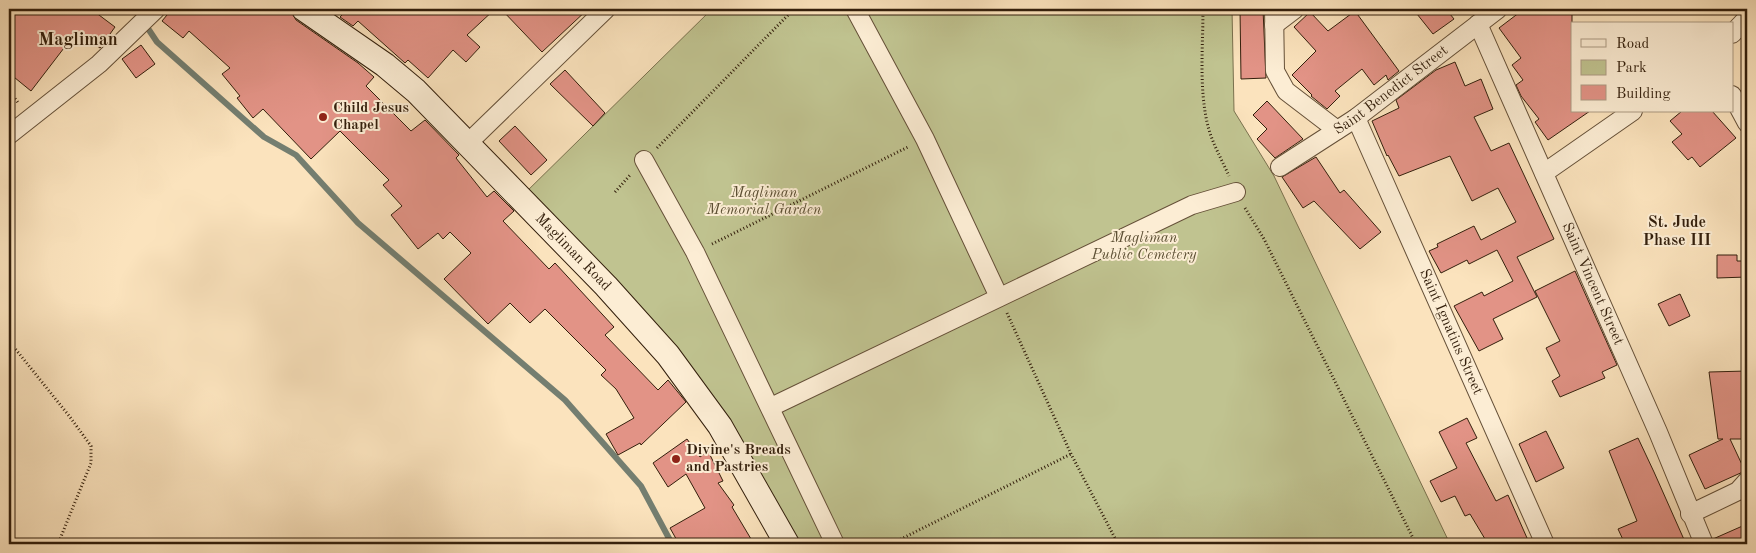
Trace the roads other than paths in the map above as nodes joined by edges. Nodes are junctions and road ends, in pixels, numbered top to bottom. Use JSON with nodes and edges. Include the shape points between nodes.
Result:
{"nodes":[{"id":1,"x":156,"y":9,"type":"edge"},
{"id":2,"x":304,"y":9,"type":"edge"},
{"id":3,"x":606,"y":9,"type":"edge"},
{"id":4,"x":855,"y":9,"type":"edge"},
{"id":5,"x":1296,"y":9,"type":"edge"},
{"id":6,"x":1498,"y":9,"type":"edge"},
{"id":7,"x":1274,"y":17,"type":"edge"},
{"id":8,"x":1747,"y":18,"type":"edge"},
{"id":9,"x":1478,"y":24,"type":"junction"},
{"id":10,"x":1734,"y":32,"type":"edge"},
{"id":11,"x":1734,"y":99,"type":"edge"},
{"id":12,"x":1632,"y":112,"type":"edge"},
{"id":13,"x":1356,"y":118,"type":"junction"},
{"id":14,"x":1747,"y":123,"type":"edge"},
{"id":15,"x":1337,"y":130,"type":"junction"},
{"id":16,"x":9,"y":135,"type":"edge"},
{"id":17,"x":468,"y":143,"type":"junction"},
{"id":18,"x":644,"y":160,"type":"road end"},
{"id":19,"x":1280,"y":167,"type":"dead end"},
{"id":20,"x":1544,"y":173,"type":"junction"},
{"id":21,"x":1236,"y":192,"type":"road end"},
{"id":22,"x":999,"y":297,"type":"junction"},
{"id":23,"x":770,"y":407,"type":"junction"},
{"id":24,"x":1747,"y":482,"type":"edge"},
{"id":25,"x":1690,"y":514,"type":"junction"},
{"id":26,"x":787,"y":544,"type":"edge"},
{"id":27,"x":835,"y":544,"type":"edge"},
{"id":28,"x":1545,"y":544,"type":"edge"},
{"id":29,"x":1704,"y":544,"type":"edge"}],
"edges":[{"from":1,"to":16,"type":"street","via":[[99,64]]},
{"from":2,"to":17,"type":"street","name":"Magliman Road","via":[[385,65]]},
{"from":3,"to":17,"type":"street"},
{"from":4,"to":22,"type":"street","via":[[925,139]]},
{"from":5,"to":7,"type":"street"},
{"from":6,"to":9,"type":"street","name":"Saint Benedict Street"},
{"from":7,"to":15,"type":"street","via":[[1275,71],[1286,91]]},
{"from":8,"to":10,"type":"street"},
{"from":9,"to":13,"type":"street","name":"Saint Benedict Street"},
{"from":9,"to":20,"type":"street","name":"Saint Vincent Street"},
{"from":11,"to":14,"type":"street"},
{"from":12,"to":20,"type":"street"},
{"from":13,"to":15,"type":"street","name":"Saint Benedict Street"},
{"from":13,"to":28,"type":"street","name":"Saint Ignatius Street"},
{"from":15,"to":19,"type":"street","name":"Saint Benedict Street"},
{"from":17,"to":26,"type":"street","name":"Magliman Road","via":[[668,355],[720,426]]},
{"from":18,"to":23,"type":"street","via":[[696,252]]},
{"from":20,"to":25,"type":"street","name":"Saint Vincent Street","via":[[1658,432]]},
{"from":21,"to":22,"type":"street","via":[[1192,205]]},
{"from":22,"to":23,"type":"street"},
{"from":23,"to":27,"type":"street"},
{"from":24,"to":25,"type":"street","via":[[1738,491]]},
{"from":25,"to":29,"type":"street","name":"Saint Vincent Street"}]}
